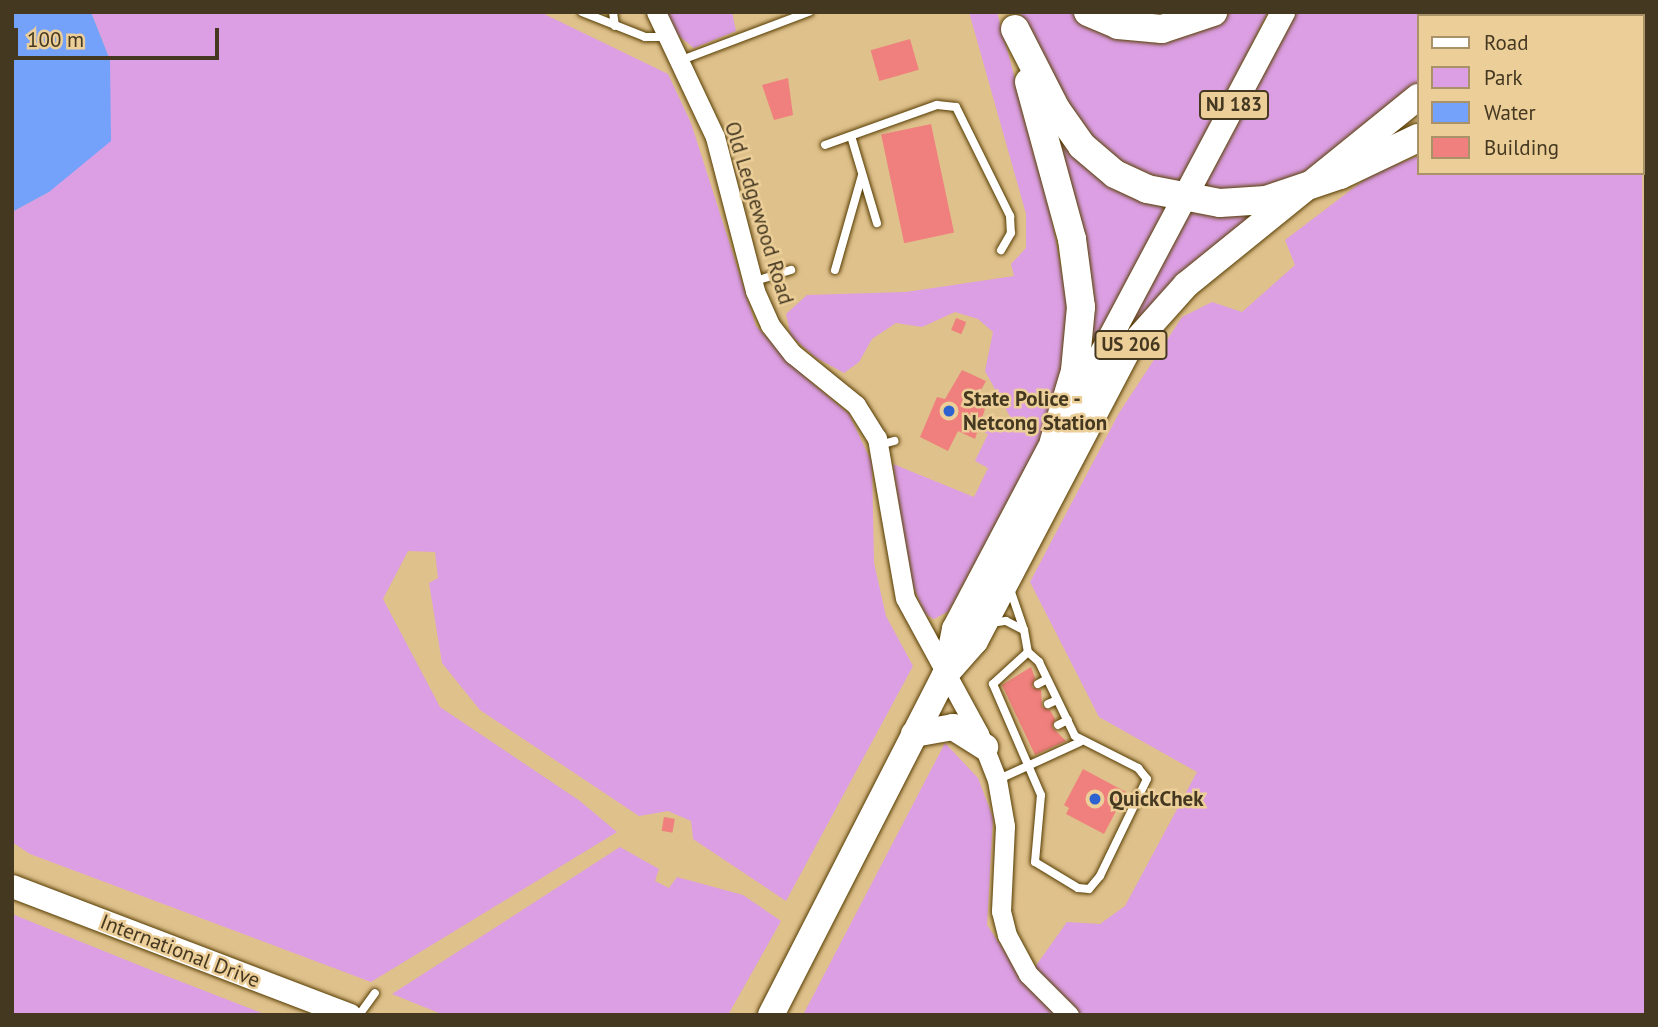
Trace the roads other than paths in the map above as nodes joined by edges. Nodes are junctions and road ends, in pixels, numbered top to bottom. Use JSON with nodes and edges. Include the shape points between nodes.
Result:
{"nodes":[{"id":1,"x":582,"y":12,"type":"edge"},
{"id":2,"x":613,"y":12,"type":"edge"},
{"id":3,"x":656,"y":12,"type":"edge"},
{"id":4,"x":809,"y":12,"type":"edge"},
{"id":5,"x":1088,"y":12,"type":"edge"},
{"id":6,"x":1213,"y":12,"type":"edge"},
{"id":7,"x":1283,"y":12,"type":"edge"},
{"id":8,"x":1012,"y":21,"type":"edge"},
{"id":9,"x":615,"y":26,"type":"junction"},
{"id":10,"x":667,"y":37,"type":"junction"},
{"id":11,"x":679,"y":61,"type":"junction"},
{"id":12,"x":1416,"y":99,"type":"edge"},
{"id":13,"x":851,"y":136,"type":"junction"},
{"id":14,"x":1416,"y":139,"type":"edge"},
{"id":15,"x":825,"y":145,"type":"dead end"},
{"id":16,"x":862,"y":175,"type":"junction"},
{"id":17,"x":1308,"y":186,"type":"junction"},
{"id":18,"x":1185,"y":198,"type":"junction"},
{"id":19,"x":877,"y":223,"type":"dead end"},
{"id":20,"x":1001,"y":250,"type":"dead end"},
{"id":21,"x":791,"y":270,"type":"dead end"},
{"id":22,"x":835,"y":270,"type":"dead end"},
{"id":23,"x":752,"y":282,"type":"junction"},
{"id":24,"x":1054,"y":442,"type":"junction"},
{"id":25,"x":1012,"y":568,"type":"junction"},
{"id":26,"x":982,"y":627,"type":"junction"},
{"id":27,"x":1024,"y":630,"type":"junction"},
{"id":28,"x":1028,"y":652,"type":"junction"},
{"id":29,"x":945,"y":675,"type":"junction"},
{"id":30,"x":1047,"y":679,"type":"junction"},
{"id":31,"x":1038,"y":684,"type":"dead end"},
{"id":32,"x":1057,"y":700,"type":"junction"},
{"id":33,"x":1048,"y":704,"type":"dead end"},
{"id":34,"x":1018,"y":718,"type":"dead end"},
{"id":35,"x":1068,"y":720,"type":"junction"},
{"id":36,"x":1009,"y":722,"type":"junction"},
{"id":37,"x":1058,"y":725,"type":"dead end"},
{"id":38,"x":914,"y":734,"type":"junction"},
{"id":39,"x":1028,"y":740,"type":"dead end"},
{"id":40,"x":1080,"y":741,"type":"junction"},
{"id":41,"x":1019,"y":744,"type":"junction"},
{"id":42,"x":985,"y":747,"type":"junction"},
{"id":43,"x":1030,"y":767,"type":"junction"},
{"id":44,"x":998,"y":780,"type":"junction"},
{"id":45,"x":12,"y":886,"type":"edge"},
{"id":46,"x":375,"y":993,"type":"dead end"},
{"id":47,"x":349,"y":1015,"type":"edge"},
{"id":48,"x":359,"y":1015,"type":"edge"},
{"id":49,"x":771,"y":1015,"type":"edge"},
{"id":50,"x":1069,"y":1015,"type":"edge"}],
"edges":[{"from":1,"to":9,"type":"lane"},
{"from":2,"to":9,"type":"lane"},
{"from":3,"to":10,"type":"street","name":"Old Ledgewood Road"},
{"from":4,"to":11,"type":"lane"},
{"from":5,"to":6,"type":"highway","via":[[1118,25],[1162,29]]},
{"from":7,"to":18,"type":"main road","number":"NJ 183"},
{"from":8,"to":18,"type":"highway","via":[[1056,109],[1091,156],[1136,184]]},
{"from":8,"to":24,"type":"highway","number":"US 206","via":[[1079,276],[1075,371]]},
{"from":9,"to":10,"type":"lane","via":[[653,39]]},
{"from":10,"to":11,"type":"street","name":"Old Ledgewood Road"},
{"from":11,"to":23,"type":"street","name":"Old Ledgewood Road","via":[[727,171]]},
{"from":12,"to":17,"type":"highway","number":"US 206"},
{"from":13,"to":15,"type":"lane"},
{"from":13,"to":16,"type":"lane"},
{"from":13,"to":20,"type":"lane","via":[[937,106],[956,107],[1010,216],[1010,236]]},
{"from":14,"to":17,"type":"highway"},
{"from":16,"to":19,"type":"lane"},
{"from":16,"to":22,"type":"lane"},
{"from":17,"to":18,"type":"highway","via":[[1253,202]]},
{"from":17,"to":25,"type":"highway","number":"US 206","via":[[1186,285],[1137,336]]},
{"from":18,"to":24,"type":"main road","number":"NJ 183"},
{"from":21,"to":23,"type":"lane"},
{"from":23,"to":29,"type":"street","name":"Old Ledgewood Road","via":[[776,336],[856,405],[886,443],[905,598]]},
{"from":24,"to":29,"type":"highway","number":"US 206","via":[[955,629]]},
{"from":25,"to":26,"type":"highway","number":"US 206"},
{"from":25,"to":27,"type":"lane","via":[[1010,591]]},
{"from":26,"to":27,"type":"lane","via":[[1001,620]]},
{"from":26,"to":29,"type":"highway","number":"US 206"},
{"from":27,"to":28,"type":"lane"},
{"from":28,"to":30,"type":"lane"},
{"from":28,"to":36,"type":"lane","via":[[996,677],[993,687],[1004,699]]},
{"from":29,"to":38,"type":"highway","number":"US 206"},
{"from":29,"to":42,"type":"street","name":"Old Ledgewood Road"},
{"from":30,"to":31,"type":"lane"},
{"from":30,"to":32,"type":"lane"},
{"from":32,"to":33,"type":"lane"},
{"from":32,"to":35,"type":"lane"},
{"from":34,"to":36,"type":"lane"},
{"from":35,"to":37,"type":"lane"},
{"from":35,"to":40,"type":"lane"},
{"from":36,"to":41,"type":"lane"},
{"from":38,"to":42,"type":"highway","via":[[953,727]]},
{"from":38,"to":49,"type":"highway","number":"US 206"},
{"from":39,"to":41,"type":"lane"},
{"from":40,"to":43,"type":"lane"},
{"from":40,"to":43,"type":"lane","via":[[1138,768],[1147,779],[1092,887],[1077,888],[1037,865],[1042,799]]},
{"from":41,"to":43,"type":"lane"},
{"from":42,"to":44,"type":"street","name":"Old Ledgewood Road"},
{"from":43,"to":44,"type":"lane"},
{"from":44,"to":50,"type":"street","name":"Old Ledgewood Road","via":[[1005,825],[1001,911],[1007,935],[1021,964]]},
{"from":45,"to":47,"type":"main road","name":"International Drive"},
{"from":46,"to":48,"type":"lane"}]}
